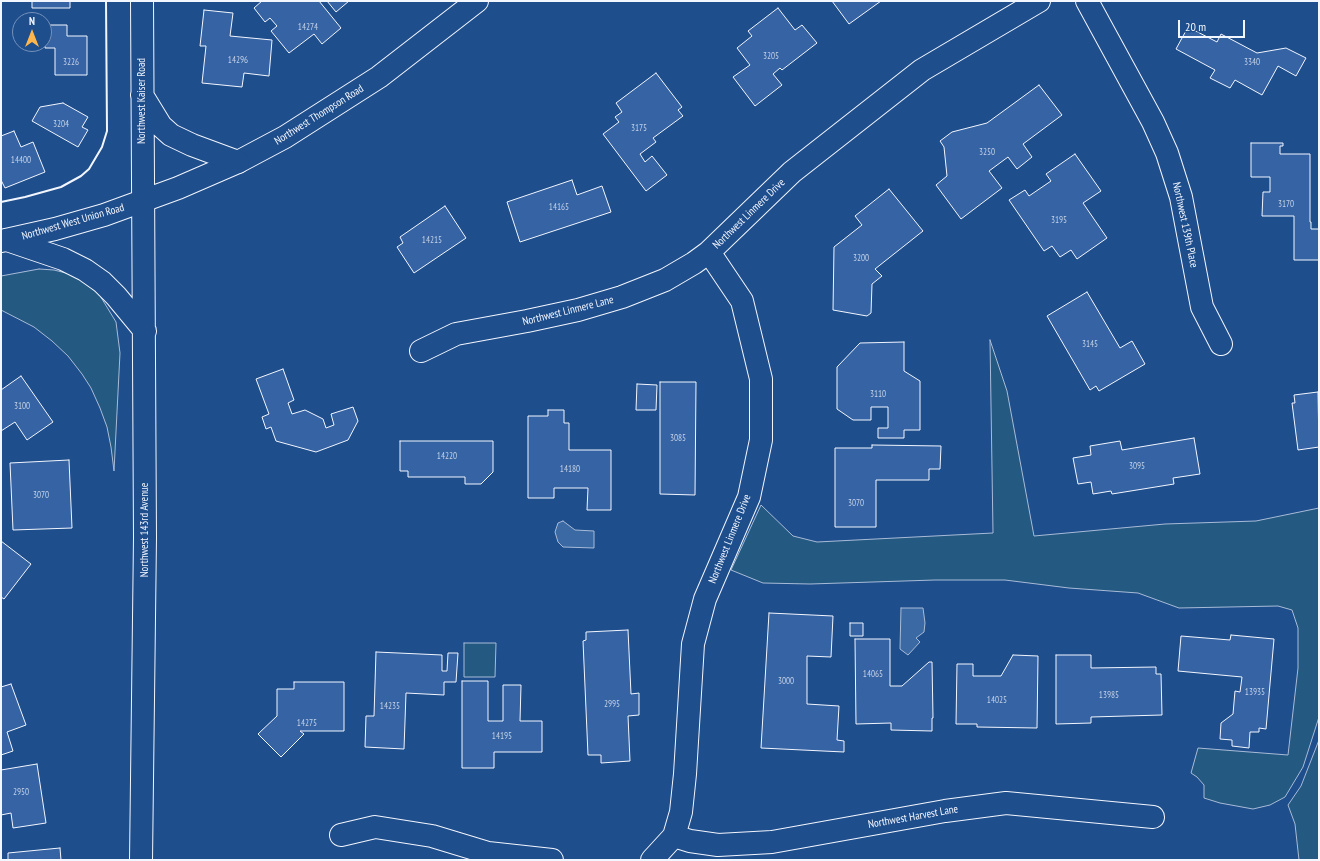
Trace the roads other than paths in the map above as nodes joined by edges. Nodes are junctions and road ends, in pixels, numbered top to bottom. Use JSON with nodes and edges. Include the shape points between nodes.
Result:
{"nodes":[{"id":1,"x":142,"y":1,"type":"edge"},
{"id":2,"x":477,"y":1,"type":"edge"},
{"id":3,"x":1040,"y":1,"type":"edge"},
{"id":4,"x":1087,"y":1,"type":"edge"},
{"id":5,"x":142,"y":95,"type":"junction"},
{"id":6,"x":238,"y":162,"type":"junction"},
{"id":7,"x":144,"y":200,"type":"junction"},
{"id":8,"x":4,"y":240,"type":"edge"},
{"id":9,"x":708,"y":252,"type":"junction"},
{"id":10,"x":145,"y":331,"type":"junction"},
{"id":11,"x":1221,"y":344,"type":"dead end"},
{"id":12,"x":421,"y":351,"type":"dead end"},
{"id":13,"x":1153,"y":816,"type":"dead end"},
{"id":14,"x":341,"y":835,"type":"dead end"},
{"id":15,"x":674,"y":836,"type":"junction"},
{"id":16,"x":142,"y":860,"type":"edge"},
{"id":17,"x":552,"y":860,"type":"edge"},
{"id":18,"x":652,"y":860,"type":"edge"}],
"edges":[{"from":1,"to":5,"type":"street","name":"Northwest Kaiser Road"},
{"from":2,"to":6,"type":"street","name":"Northwest Thompson Road","via":[[379,77],[285,137]]},
{"from":3,"to":9,"type":"street","name":"Northwest Linmere Drive","via":[[922,70],[792,172]]},
{"from":4,"to":11,"type":"street","name":"Northwest 139th Place","via":[[1153,122],[1167,153],[1181,197],[1202,307]]},
{"from":5,"to":6,"type":"street","via":[[161,126],[171,136]]},
{"from":5,"to":7,"type":"street","name":"Northwest Kaiser Road"},
{"from":6,"to":7,"type":"street","name":"Northwest Thompson Road"},
{"from":7,"to":8,"type":"street","name":"Northwest West Union Road","via":[[55,230]]},
{"from":7,"to":10,"type":"street","name":"Northwest 143rd Avenue"},
{"from":8,"to":10,"type":"street","via":[[63,259],[85,270],[116,296]]},
{"from":9,"to":12,"type":"street","name":"Northwest Linmere Lane","via":[[665,280],[622,297],[578,310],[456,334]]},
{"from":9,"to":15,"type":"street","name":"Northwest Linmere Drive","via":[[742,301],[761,379],[761,440],[749,497],[705,599],[693,644],[685,774]]},
{"from":10,"to":16,"type":"street","name":"Northwest 143rd Avenue"},
{"from":13,"to":15,"type":"street","name":"Northwest Harvest Lane","via":[[1006,804],[946,811],[772,842],[718,844],[690,841]]},
{"from":14,"to":17,"type":"street","via":[[375,827],[432,836],[488,853]]},
{"from":15,"to":18,"type":"street","name":"Northwest Linmere Drive"}]}
